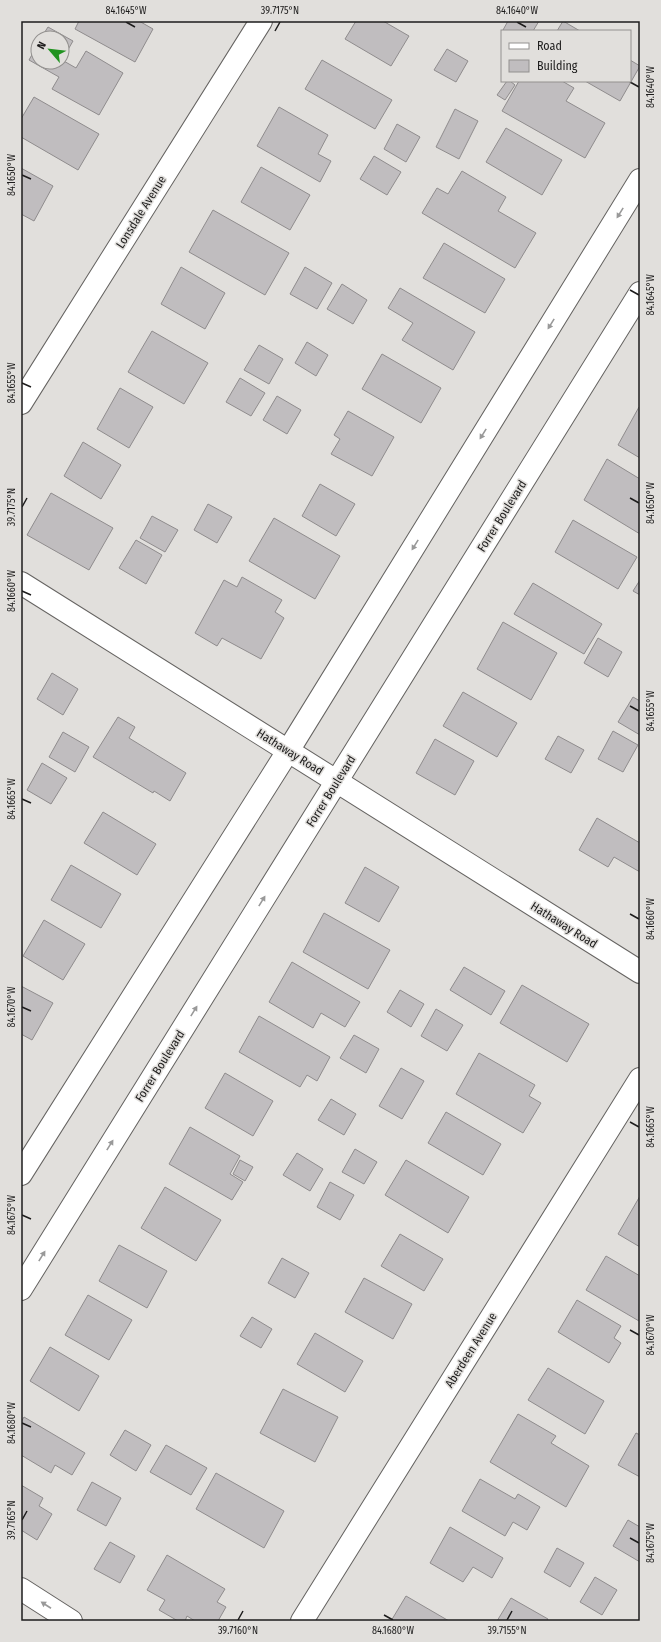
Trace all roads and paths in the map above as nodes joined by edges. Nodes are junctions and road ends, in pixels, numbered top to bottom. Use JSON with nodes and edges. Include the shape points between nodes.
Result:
{"nodes":[{"id":1,"x":261,"y":21,"type":"edge"},
{"id":2,"x":640,"y":180,"type":"edge"},
{"id":3,"x":640,"y":293,"type":"edge"},
{"id":4,"x":21,"y":403,"type":"edge"},
{"id":5,"x":21,"y":583,"type":"edge"},
{"id":6,"x":288,"y":751,"type":"junction"},
{"id":7,"x":336,"y":782,"type":"junction"},
{"id":8,"x":640,"y":972,"type":"edge"},
{"id":9,"x":640,"y":1080,"type":"edge"},
{"id":10,"x":21,"y":1174,"type":"edge"},
{"id":11,"x":21,"y":1289,"type":"edge"},
{"id":12,"x":21,"y":1589,"type":"edge"},
{"id":13,"x":71,"y":1621,"type":"edge"},
{"id":14,"x":302,"y":1621,"type":"edge"}],
"edges":[{"from":1,"to":4,"type":"street","name":"Lonsdale Avenue"},
{"from":2,"to":6,"type":"street","one_way":true},
{"from":3,"to":7,"type":"street","name":"Forrer Boulevard"},
{"from":5,"to":6,"type":"street","name":"Hathaway Road"},
{"from":6,"to":7,"type":"street","name":"Hathaway Road"},
{"from":6,"to":10,"type":"street"},
{"from":7,"to":8,"type":"street","name":"Hathaway Road"},
{"from":11,"to":7,"type":"street","name":"Forrer Boulevard","one_way":true},
{"from":9,"to":14,"type":"street","name":"Aberdeen Avenue"},
{"from":13,"to":12,"type":"street","one_way":true}]}
